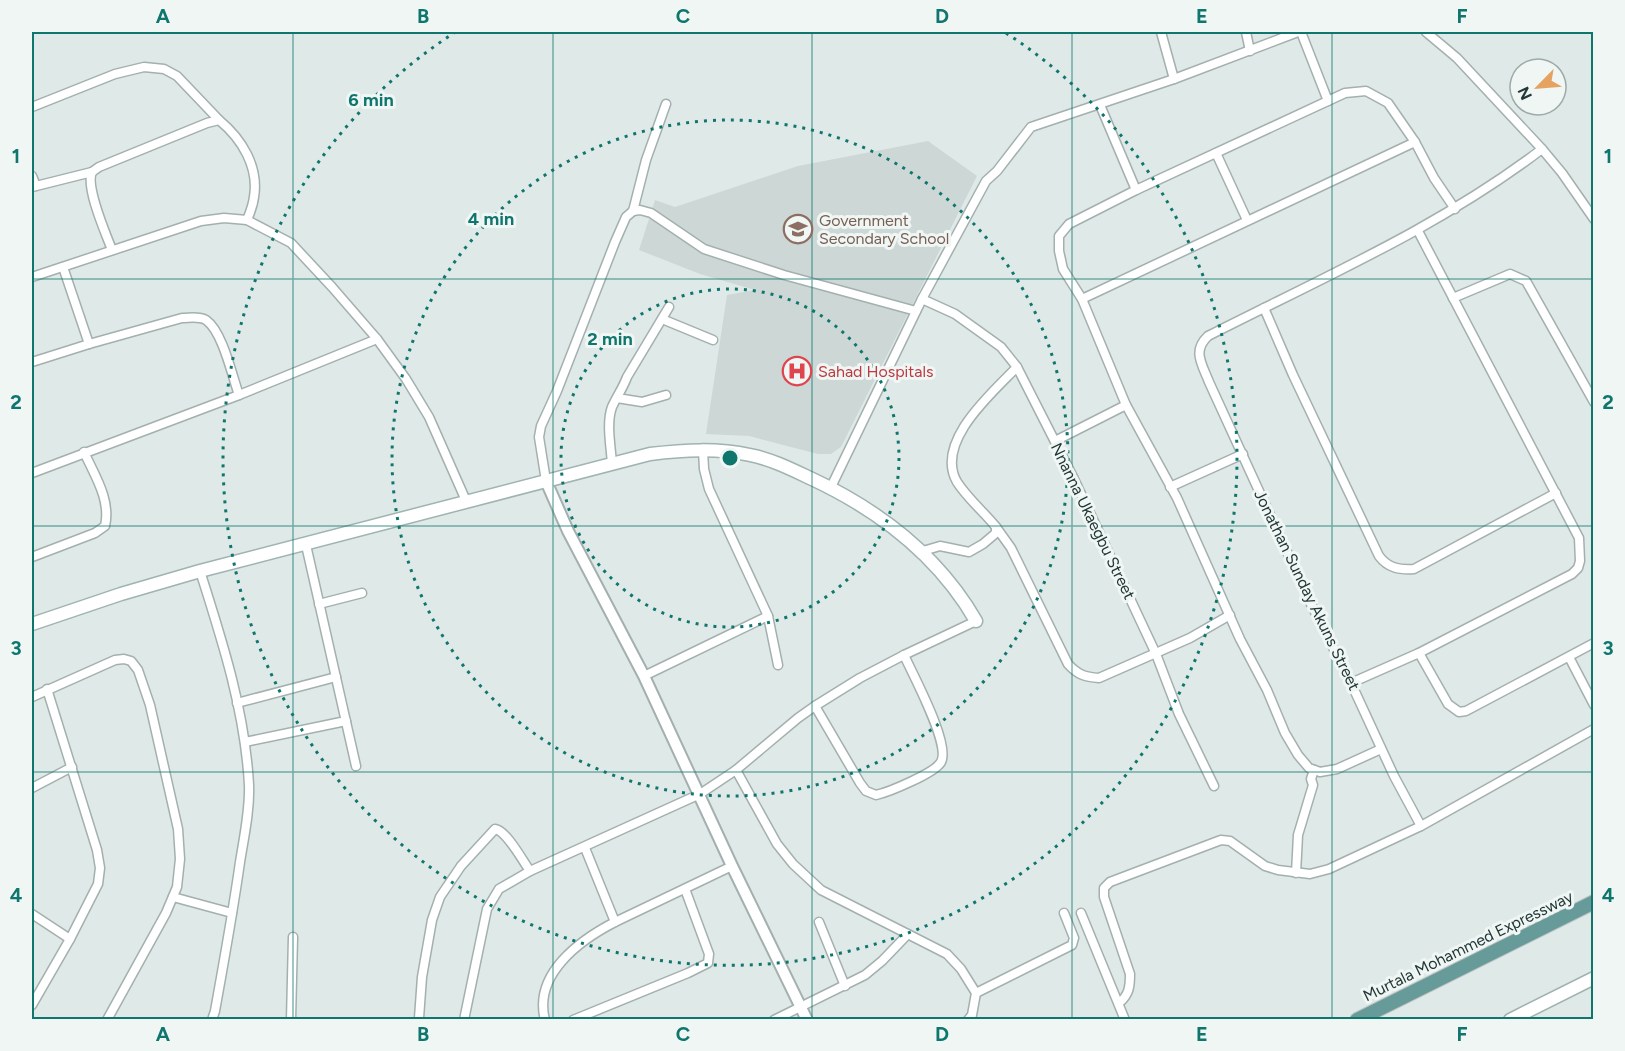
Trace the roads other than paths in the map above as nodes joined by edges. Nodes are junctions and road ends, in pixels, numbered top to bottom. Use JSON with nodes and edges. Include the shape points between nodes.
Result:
{"nodes":[{"id":1,"x":1161,"y":32,"type":"edge"},
{"id":2,"x":1246,"y":32,"type":"edge"},
{"id":3,"x":1299,"y":32,"type":"edge"},
{"id":4,"x":1426,"y":32,"type":"edge"},
{"id":5,"x":1250,"y":51,"type":"junction"},
{"id":6,"x":1174,"y":79,"type":"junction"},
{"id":7,"x":1328,"y":101,"type":"junction"},
{"id":8,"x":666,"y":104,"type":"dead end"},
{"id":9,"x":1100,"y":105,"type":"junction"},
{"id":10,"x":32,"y":107,"type":"edge"},
{"id":11,"x":219,"y":120,"type":"junction"},
{"id":12,"x":1415,"y":141,"type":"junction"},
{"id":13,"x":1542,"y":149,"type":"junction"},
{"id":14,"x":1216,"y":153,"type":"junction"},
{"id":15,"x":92,"y":172,"type":"junction"},
{"id":16,"x":32,"y":176,"type":"edge"},
{"id":17,"x":34,"y":186,"type":"edge"},
{"id":18,"x":1136,"y":190,"type":"junction"},
{"id":19,"x":1455,"y":208,"type":"junction"},
{"id":20,"x":633,"y":211,"type":"junction"},
{"id":21,"x":1593,"y":219,"type":"edge"},
{"id":22,"x":247,"y":220,"type":"junction"},
{"id":23,"x":1247,"y":220,"type":"junction"},
{"id":24,"x":1418,"y":231,"type":"junction"},
{"id":25,"x":112,"y":250,"type":"junction"},
{"id":26,"x":63,"y":267,"type":"junction"},
{"id":27,"x":32,"y":277,"type":"edge"},
{"id":28,"x":1453,"y":298,"type":"junction"},
{"id":29,"x":922,"y":299,"type":"junction"},
{"id":30,"x":1082,"y":299,"type":"junction"},
{"id":31,"x":669,"y":307,"type":"dead end"},
{"id":32,"x":1264,"y":308,"type":"junction"},
{"id":33,"x":916,"y":311,"type":"junction"},
{"id":34,"x":662,"y":319,"type":"junction"},
{"id":35,"x":377,"y":339,"type":"junction"},
{"id":36,"x":713,"y":340,"type":"dead end"},
{"id":37,"x":89,"y":344,"type":"junction"},
{"id":38,"x":32,"y":362,"type":"edge"},
{"id":39,"x":1017,"y":368,"type":"junction"},
{"id":40,"x":239,"y":395,"type":"junction"},
{"id":41,"x":666,"y":395,"type":"dead end"},
{"id":42,"x":617,"y":398,"type":"junction"},
{"id":43,"x":1593,"y":402,"type":"edge"},
{"id":44,"x":1126,"y":405,"type":"junction"},
{"id":45,"x":1055,"y":441,"type":"junction"},
{"id":46,"x":703,"y":450,"type":"junction"},
{"id":47,"x":84,"y":452,"type":"junction"},
{"id":48,"x":1242,"y":454,"type":"junction"},
{"id":49,"x":612,"y":464,"type":"junction"},
{"id":50,"x":32,"y":473,"type":"edge"},
{"id":51,"x":546,"y":481,"type":"junction"},
{"id":52,"x":831,"y":487,"type":"junction"},
{"id":53,"x":1170,"y":487,"type":"junction"},
{"id":54,"x":1556,"y":493,"type":"junction"},
{"id":55,"x":467,"y":503,"type":"junction"},
{"id":56,"x":996,"y":527,"type":"junction"},
{"id":57,"x":306,"y":545,"type":"junction"},
{"id":58,"x":922,"y":551,"type":"junction"},
{"id":59,"x":32,"y":557,"type":"edge"},
{"id":60,"x":200,"y":571,"type":"junction"},
{"id":61,"x":362,"y":593,"type":"dead end"},
{"id":62,"x":319,"y":604,"type":"junction"},
{"id":63,"x":1230,"y":615,"type":"junction"},
{"id":64,"x":768,"y":616,"type":"junction"},
{"id":65,"x":976,"y":621,"type":"joint"},
{"id":66,"x":32,"y":624,"type":"edge"},
{"id":67,"x":1593,"y":643,"type":"edge"},
{"id":68,"x":1419,"y":653,"type":"junction"},
{"id":69,"x":1156,"y":654,"type":"junction"},
{"id":70,"x":904,"y":655,"type":"junction"},
{"id":71,"x":1569,"y":657,"type":"junction"},
{"id":72,"x":778,"y":665,"type":"dead end"},
{"id":73,"x":644,"y":676,"type":"junction"},
{"id":74,"x":336,"y":678,"type":"junction"},
{"id":75,"x":1351,"y":683,"type":"junction"},
{"id":76,"x":47,"y":689,"type":"junction"},
{"id":77,"x":32,"y":697,"type":"edge"},
{"id":78,"x":237,"y":703,"type":"junction"},
{"id":79,"x":1593,"y":705,"type":"edge"},
{"id":80,"x":815,"y":706,"type":"junction"},
{"id":81,"x":346,"y":721,"type":"junction"},
{"id":82,"x":1593,"y":729,"type":"edge"},
{"id":83,"x":244,"y":742,"type":"junction"},
{"id":84,"x":1381,"y":749,"type":"junction"},
{"id":85,"x":356,"y":766,"type":"dead end"},
{"id":86,"x":72,"y":767,"type":"junction"},
{"id":87,"x":736,"y":770,"type":"junction"},
{"id":88,"x":1314,"y":770,"type":"junction"},
{"id":89,"x":1214,"y":786,"type":"dead end"},
{"id":90,"x":32,"y":788,"type":"edge"},
{"id":91,"x":700,"y":794,"type":"junction"},
{"id":92,"x":1420,"y":826,"type":"junction"},
{"id":93,"x":585,"y":848,"type":"junction"},
{"id":94,"x":732,"y":866,"type":"junction"},
{"id":95,"x":530,"y":871,"type":"junction"},
{"id":96,"x":1296,"y":873,"type":"junction"},
{"id":97,"x":685,"y":889,"type":"junction"},
{"id":98,"x":173,"y":897,"type":"junction"},
{"id":99,"x":1593,"y":902,"type":"edge"},
{"id":100,"x":232,"y":913,"type":"junction"},
{"id":101,"x":1064,"y":913,"type":"dead end"},
{"id":102,"x":1081,"y":913,"type":"dead end"},
{"id":103,"x":32,"y":914,"type":"edge"},
{"id":104,"x":615,"y":922,"type":"junction"},
{"id":105,"x":819,"y":922,"type":"dead end"},
{"id":106,"x":908,"y":934,"type":"junction"},
{"id":107,"x":293,"y":937,"type":"dead end"},
{"id":108,"x":70,"y":939,"type":"junction"},
{"id":109,"x":1593,"y":978,"type":"edge"},
{"id":110,"x":845,"y":986,"type":"junction"},
{"id":111,"x":976,"y":993,"type":"junction"},
{"id":112,"x":1119,"y":1003,"type":"junction"},
{"id":113,"x":32,"y":1004,"type":"edge"},
{"id":114,"x":801,"y":1007,"type":"junction"},
{"id":115,"x":419,"y":1018,"type":"edge"},
{"id":116,"x":107,"y":1020,"type":"edge"},
{"id":117,"x":212,"y":1020,"type":"edge"},
{"id":118,"x":291,"y":1020,"type":"edge"},
{"id":119,"x":464,"y":1020,"type":"edge"},
{"id":120,"x":545,"y":1020,"type":"edge"},
{"id":121,"x":573,"y":1020,"type":"edge"},
{"id":122,"x":774,"y":1020,"type":"edge"},
{"id":123,"x":807,"y":1020,"type":"edge"},
{"id":124,"x":968,"y":1020,"type":"edge"},
{"id":125,"x":1125,"y":1020,"type":"edge"},
{"id":126,"x":1357,"y":1020,"type":"edge"},
{"id":127,"x":1510,"y":1020,"type":"edge"}],
"edges":[{"from":1,"to":6,"type":"street"},
{"from":2,"to":5,"type":"street"},
{"from":3,"to":5,"type":"street"},
{"from":3,"to":7,"type":"street"},
{"from":4,"to":13,"type":"street","via":[[1457,58]]},
{"from":5,"to":6,"type":"street"},
{"from":6,"to":9,"type":"street"},
{"from":7,"to":12,"type":"street","via":[[1345,93],[1366,91],[1388,103]]},
{"from":7,"to":14,"type":"street"},
{"from":8,"to":20,"type":"street"},
{"from":9,"to":18,"type":"street"},
{"from":9,"to":29,"type":"street","via":[[1031,128],[986,181]]},
{"from":10,"to":11,"type":"street","via":[[144,67],[164,69],[177,76]]},
{"from":11,"to":15,"type":"street"},
{"from":11,"to":22,"type":"street","via":[[243,145],[253,169],[254,197]]},
{"from":12,"to":19,"type":"street"},
{"from":12,"to":23,"type":"street"},
{"from":13,"to":19,"type":"street"},
{"from":13,"to":21,"type":"street"},
{"from":14,"to":18,"type":"street"},
{"from":14,"to":23,"type":"street"},
{"from":15,"to":17,"type":"street"},
{"from":15,"to":25,"type":"street","via":[[97,208]]},
{"from":16,"to":17,"type":"street"},
{"from":18,"to":30,"type":"street","via":[[1069,224],[1059,236],[1063,269]]},
{"from":19,"to":24,"type":"street"},
{"from":20,"to":33,"type":"street","via":[[651,213],[704,249]]},
{"from":20,"to":51,"type":"street","via":[[626,217],[615,242],[541,426]]},
{"from":22,"to":25,"type":"street","via":[[201,221]]},
{"from":22,"to":35,"type":"street","via":[[291,243]]},
{"from":23,"to":30,"type":"street"},
{"from":24,"to":28,"type":"street"},
{"from":24,"to":32,"type":"street"},
{"from":25,"to":26,"type":"street"},
{"from":26,"to":27,"type":"street"},
{"from":26,"to":37,"type":"street"},
{"from":28,"to":43,"type":"street","via":[[1510,274],[1526,281]]},
{"from":28,"to":54,"type":"street"},
{"from":29,"to":33,"type":"street"},
{"from":29,"to":39,"type":"street","name":"Nnanna Ukaegbu Street","via":[[956,314],[1001,347]]},
{"from":30,"to":44,"type":"street"},
{"from":31,"to":34,"type":"street"},
{"from":32,"to":48,"type":"street","name":"Jonathan Sunday Akuns Street","via":[[1208,336],[1199,350]]},
{"from":32,"to":54,"type":"street","via":[[1384,563],[1404,570],[1421,566]]},
{"from":33,"to":52,"type":"street"},
{"from":34,"to":36,"type":"street"},
{"from":34,"to":42,"type":"street"},
{"from":35,"to":40,"type":"street"},
{"from":35,"to":55,"type":"street","via":[[429,417]]},
{"from":37,"to":38,"type":"street"},
{"from":37,"to":40,"type":"street","via":[[183,318],[206,320],[218,335]]},
{"from":39,"to":45,"type":"street","name":"Nnanna Ukaegbu Street"},
{"from":39,"to":56,"type":"street","via":[[959,434],[952,470],[975,505]]},
{"from":40,"to":47,"type":"street"},
{"from":41,"to":42,"type":"street","via":[[642,402]]},
{"from":42,"to":49,"type":"street","via":[[610,418]]},
{"from":44,"to":45,"type":"street"},
{"from":44,"to":53,"type":"street"},
{"from":45,"to":69,"type":"street","name":"Nnanna Ukaegbu Street"},
{"from":46,"to":49,"type":"main road","via":[[650,454]]},
{"from":46,"to":52,"type":"main road","via":[[750,455]]},
{"from":46,"to":64,"type":"street","via":[[709,489]]},
{"from":47,"to":50,"type":"street"},
{"from":47,"to":59,"type":"street","via":[[106,500],[105,526]]},
{"from":48,"to":53,"type":"street"},
{"from":48,"to":75,"type":"street","name":"Jonathan Sunday Akuns Street"},
{"from":49,"to":51,"type":"main road"},
{"from":51,"to":55,"type":"main road"},
{"from":51,"to":73,"type":"street"},
{"from":52,"to":58,"type":"main road","via":[[876,514]]},
{"from":53,"to":63,"type":"street"},
{"from":54,"to":68,"type":"street","via":[[1579,538],[1578,568]]},
{"from":55,"to":57,"type":"main road"},
{"from":56,"to":58,"type":"street","via":[[996,533],[969,552],[940,546]]},
{"from":56,"to":69,"type":"street","via":[[1011,548],[1068,664],[1077,674],[1099,678]]},
{"from":57,"to":60,"type":"main road"},
{"from":57,"to":62,"type":"street"},
{"from":58,"to":65,"type":"main road","via":[[962,597]]},
{"from":60,"to":66,"type":"main road"},
{"from":60,"to":78,"type":"street"},
{"from":61,"to":62,"type":"street"},
{"from":62,"to":74,"type":"street"},
{"from":63,"to":69,"type":"street"},
{"from":63,"to":88,"type":"street","via":[[1285,733],[1298,755]]},
{"from":64,"to":72,"type":"street"},
{"from":64,"to":73,"type":"street"},
{"from":65,"to":70,"type":"street"},
{"from":67,"to":71,"type":"street"},
{"from":68,"to":71,"type":"street","via":[[1448,705],[1459,712]]},
{"from":68,"to":75,"type":"street"},
{"from":69,"to":89,"type":"street","name":"Nnanna Ukaegbu Street","via":[[1179,714]]},
{"from":70,"to":80,"type":"street"},
{"from":70,"to":80,"type":"street","via":[[941,735],[944,754],[939,766],[890,791],[876,795],[866,791]]},
{"from":71,"to":79,"type":"street"},
{"from":73,"to":91,"type":"street"},
{"from":74,"to":78,"type":"street"},
{"from":74,"to":81,"type":"street"},
{"from":75,"to":84,"type":"street","name":"Jonathan Sunday Akuns Street"},
{"from":76,"to":77,"type":"street"},
{"from":76,"to":86,"type":"street"},
{"from":76,"to":98,"type":"street","via":[[115,660],[131,661],[138,670],[150,705],[178,829],[180,859]]},
{"from":78,"to":83,"type":"street"},
{"from":80,"to":87,"type":"street"},
{"from":81,"to":83,"type":"street"},
{"from":81,"to":85,"type":"street"},
{"from":82,"to":92,"type":"street"},
{"from":83,"to":100,"type":"street","via":[[248,808]]},
{"from":84,"to":88,"type":"street","via":[[1337,769]]},
{"from":84,"to":92,"type":"street","name":"Jonathan Sunday Akuns Street"},
{"from":86,"to":90,"type":"street"},
{"from":86,"to":108,"type":"street","via":[[99,868],[98,884]]},
{"from":87,"to":91,"type":"street"},
{"from":87,"to":106,"type":"street","via":[[777,844],[793,864],[821,890]]},
{"from":88,"to":96,"type":"street","via":[[1298,835]]},
{"from":91,"to":93,"type":"street"},
{"from":91,"to":94,"type":"street"},
{"from":92,"to":96,"type":"street","via":[[1329,869]]},
{"from":93,"to":95,"type":"street"},
{"from":93,"to":104,"type":"street"},
{"from":94,"to":97,"type":"street"},
{"from":94,"to":114,"type":"street"},
{"from":95,"to":115,"type":"street","via":[[506,836],[495,829],[461,866],[440,897],[432,920]]},
{"from":95,"to":119,"type":"street","via":[[499,889],[487,909]]},
{"from":96,"to":112,"type":"street","via":[[1265,866],[1230,841],[1221,840],[1110,882],[1104,888],[1104,897],[1130,974],[1126,997]]},
{"from":97,"to":104,"type":"street"},
{"from":97,"to":121,"type":"street","via":[[709,954],[708,963]]},
{"from":98,"to":100,"type":"street"},
{"from":98,"to":116,"type":"street"},
{"from":99,"to":126,"type":"main road","name":"Murtala Mohammed Expressway"},
{"from":100,"to":117,"type":"street"},
{"from":101,"to":111,"type":"street","via":[[1074,938],[1072,945]]},
{"from":102,"to":112,"type":"street"},
{"from":103,"to":108,"type":"street"},
{"from":104,"to":120,"type":"street","via":[[597,931],[559,963],[544,996]]},
{"from":105,"to":110,"type":"street"},
{"from":106,"to":110,"type":"street","via":[[874,968]]},
{"from":106,"to":111,"type":"street","via":[[947,954]]},
{"from":107,"to":118,"type":"street"},
{"from":108,"to":113,"type":"street"},
{"from":109,"to":127,"type":"main road"},
{"from":110,"to":114,"type":"street"},
{"from":111,"to":124,"type":"street"},
{"from":112,"to":125,"type":"street"},
{"from":114,"to":122,"type":"street"},
{"from":114,"to":123,"type":"street"}]}
